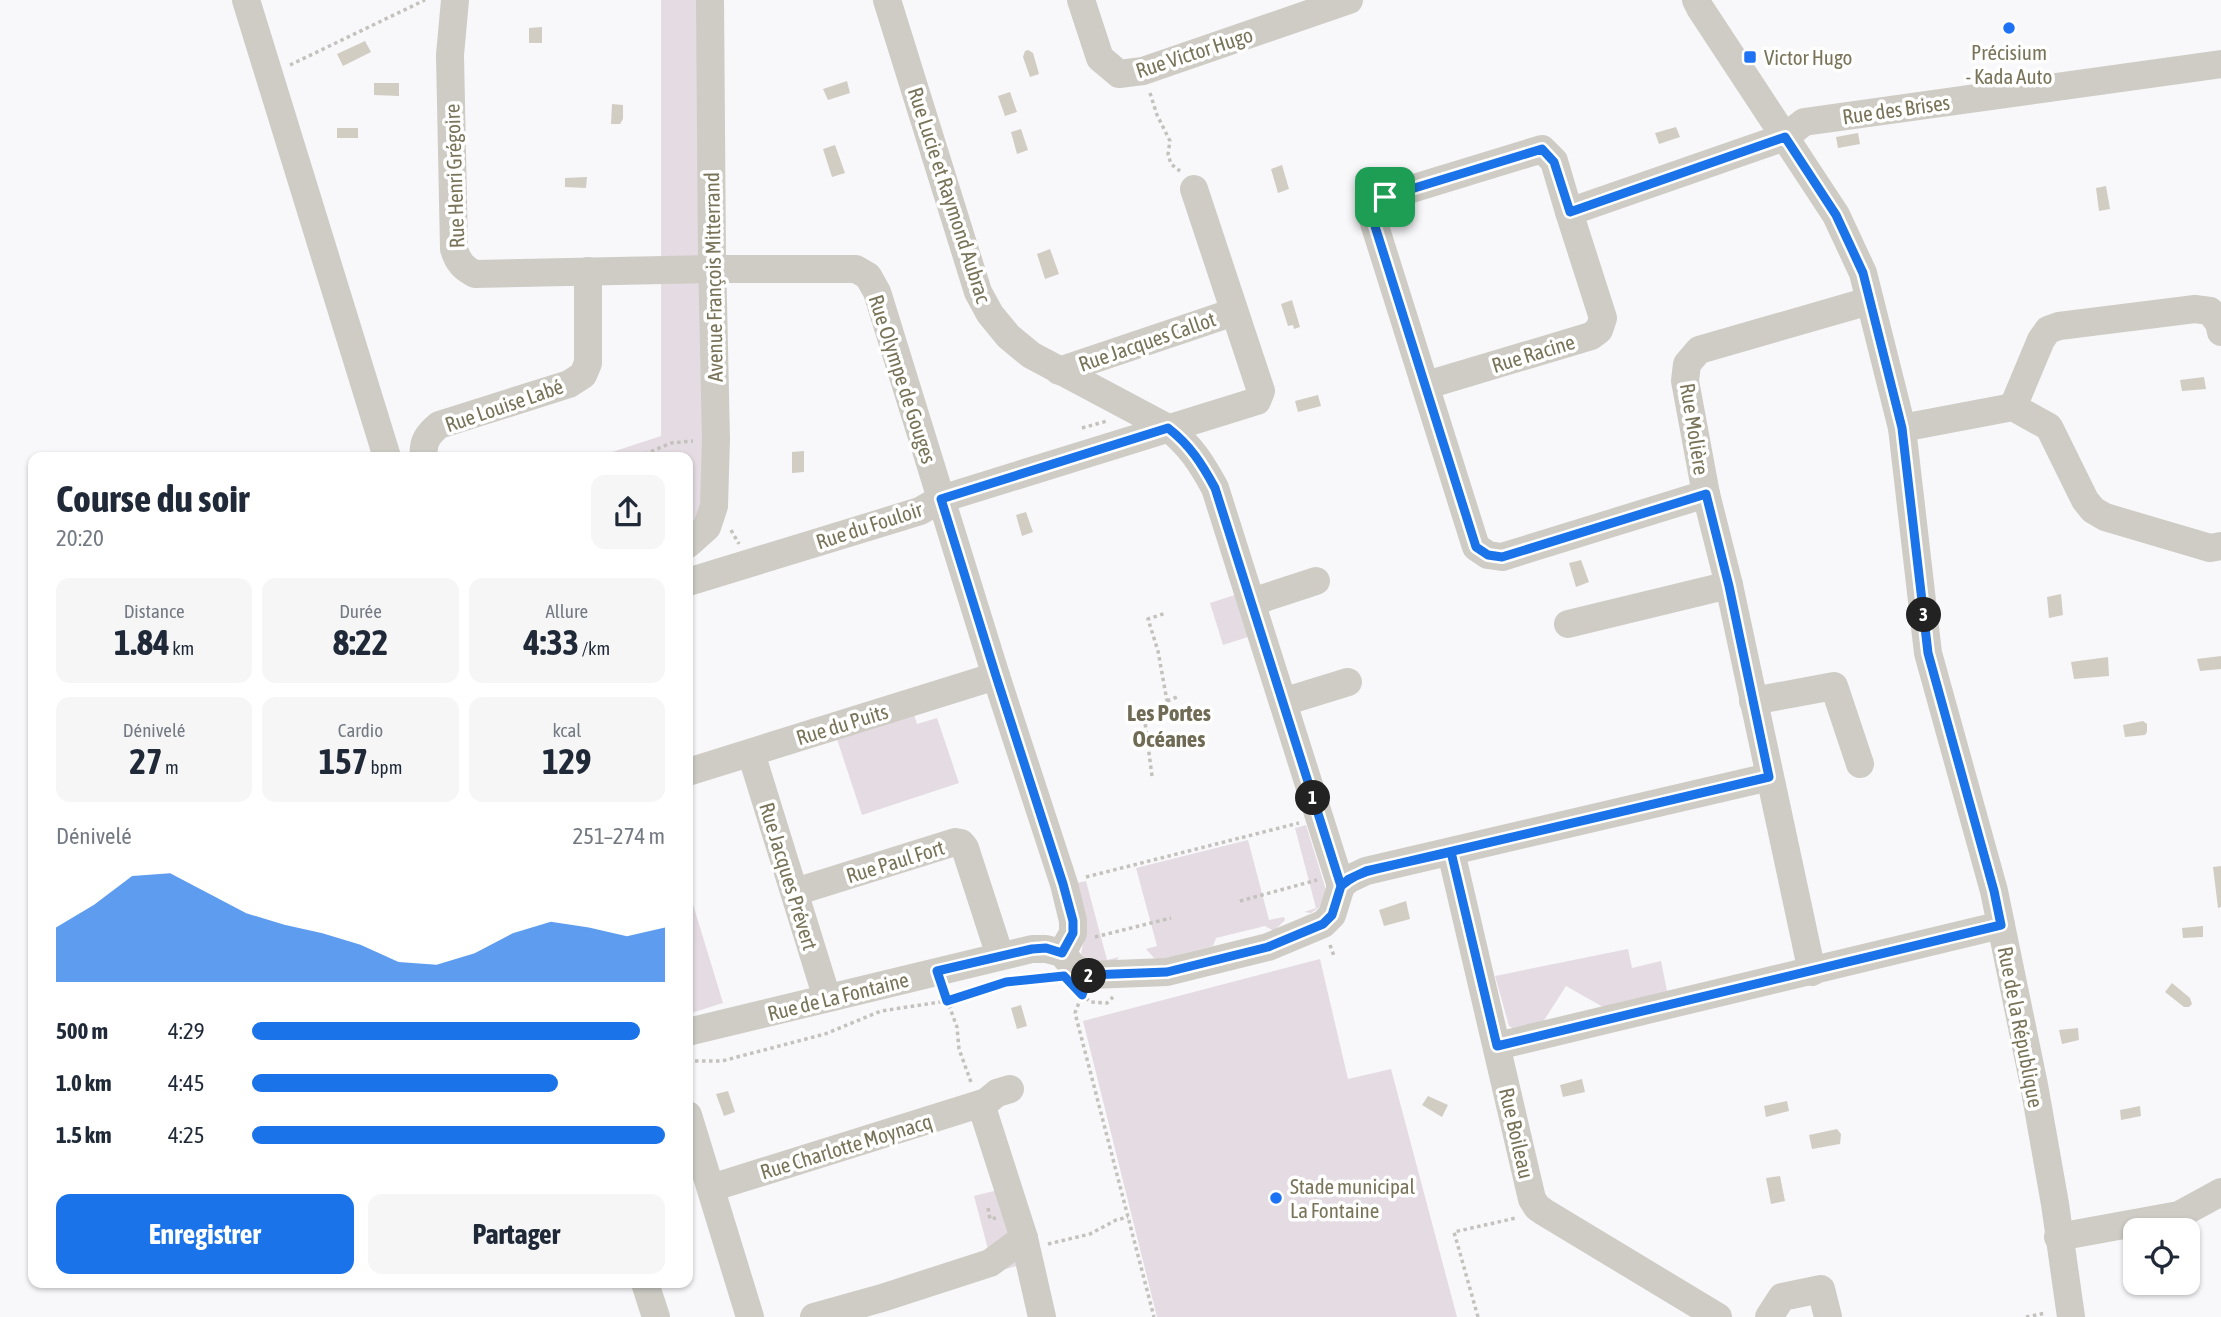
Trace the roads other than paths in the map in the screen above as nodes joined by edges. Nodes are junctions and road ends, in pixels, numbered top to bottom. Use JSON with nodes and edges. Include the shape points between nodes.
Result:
{"nodes":[{"id":1,"x":246,"y":0,"type":"edge"},
{"id":2,"x":455,"y":0,"type":"edge"},
{"id":3,"x":710,"y":0,"type":"edge"},
{"id":4,"x":887,"y":0,"type":"edge"},
{"id":5,"x":1081,"y":0,"type":"edge"},
{"id":6,"x":1349,"y":0,"type":"edge"},
{"id":7,"x":1696,"y":0,"type":"edge"},
{"id":8,"x":1314,"y":6,"type":"edge"},
{"id":9,"x":2221,"y":64,"type":"edge"},
{"id":10,"x":1785,"y":137,"type":"junction"},
{"id":11,"x":1194,"y":189,"type":"road end"},
{"id":12,"x":1570,"y":212,"type":"junction"},
{"id":13,"x":712,"y":269,"type":"junction"},
{"id":14,"x":589,"y":271,"type":"junction"},
{"id":15,"x":1869,"y":301,"type":"junction"},
{"id":16,"x":1234,"y":312,"type":"junction"},
{"id":17,"x":2221,"y":332,"type":"edge"},
{"id":18,"x":1059,"y":371,"type":"junction"},
{"id":19,"x":1427,"y":385,"type":"junction"},
{"id":20,"x":2013,"y":407,"type":"junction"},
{"id":21,"x":1168,"y":428,"type":"junction"},
{"id":22,"x":1902,"y":428,"type":"junction"},
{"id":23,"x":385,"y":452,"type":"edge"},
{"id":24,"x":424,"y":452,"type":"edge"},
{"id":25,"x":1706,"y":494,"type":"junction"},
{"id":26,"x":941,"y":499,"type":"junction"},
{"id":27,"x":693,"y":540,"type":"edge"},
{"id":28,"x":2221,"y":546,"type":"edge"},
{"id":29,"x":693,"y":580,"type":"edge"},
{"id":30,"x":1316,"y":581,"type":"dead end"},
{"id":31,"x":1729,"y":586,"type":"junction"},
{"id":32,"x":1252,"y":602,"type":"junction"},
{"id":33,"x":1568,"y":624,"type":"dead end"},
{"id":34,"x":996,"y":676,"type":"junction"},
{"id":35,"x":1348,"y":682,"type":"dead end"},
{"id":36,"x":1753,"y":701,"type":"junction"},
{"id":37,"x":1283,"y":702,"type":"junction"},
{"id":38,"x":751,"y":753,"type":"junction"},
{"id":39,"x":1860,"y":764,"type":"dead end"},
{"id":40,"x":693,"y":770,"type":"edge"},
{"id":41,"x":1769,"y":777,"type":"junction"},
{"id":42,"x":1451,"y":852,"type":"junction"},
{"id":43,"x":1333,"y":882,"type":"junction"},
{"id":44,"x":795,"y":892,"type":"junction"},
{"id":45,"x":2001,"y":925,"type":"junction"},
{"id":46,"x":1062,"y":954,"type":"junction"},
{"id":47,"x":1000,"y":956,"type":"junction"},
{"id":48,"x":1812,"y":972,"type":"junction"},
{"id":49,"x":827,"y":998,"type":"junction"},
{"id":50,"x":693,"y":1031,"type":"edge"},
{"id":51,"x":1497,"y":1046,"type":"junction"},
{"id":52,"x":1010,"y":1089,"type":"dead end"},
{"id":53,"x":981,"y":1104,"type":"junction"},
{"id":54,"x":693,"y":1132,"type":"edge"},
{"id":55,"x":710,"y":1188,"type":"junction"},
{"id":56,"x":2221,"y":1192,"type":"edge"},
{"id":57,"x":2058,"y":1237,"type":"junction"},
{"id":58,"x":1024,"y":1238,"type":"junction"},
{"id":59,"x":647,"y":1288,"type":"edge"},
{"id":60,"x":656,"y":1317,"type":"edge"},
{"id":61,"x":750,"y":1317,"type":"edge"},
{"id":62,"x":814,"y":1317,"type":"edge"},
{"id":63,"x":1042,"y":1317,"type":"edge"},
{"id":64,"x":1718,"y":1317,"type":"edge"},
{"id":65,"x":1769,"y":1317,"type":"edge"},
{"id":66,"x":1828,"y":1317,"type":"edge"},
{"id":67,"x":2071,"y":1317,"type":"edge"}],
"edges":[{"from":1,"to":23,"type":"street"},
{"from":2,"to":14,"type":"street","name":"Rue Henri Grégoire","via":[[450,55],[454,249],[458,261],[475,274]]},
{"from":3,"to":13,"type":"street","name":"Avenue François Mitterrand"},
{"from":4,"to":18,"type":"street","name":"Rue Lucie et Raymond Aubrac","via":[[978,292],[1008,336]]},
{"from":5,"to":8,"type":"street","name":"Rue Victor Hugo","via":[[1100,58],[1119,74],[1143,71]]},
{"from":6,"to":8,"type":"street","name":"Rue Victor Hugo"},
{"from":7,"to":10,"type":"street","name":"Rue de la République"},
{"from":9,"to":10,"type":"street","name":"Rue des Brises","via":[[1804,122]]},
{"from":10,"to":12,"type":"street","name":"Rue des Brises"},
{"from":10,"to":15,"type":"street","name":"Rue de la République","via":[[1836,215],[1863,273]]},
{"from":11,"to":16,"type":"street","name":"Rue Jacques Callot"},
{"from":12,"to":19,"type":"street","name":"Rue Racine","via":[[1603,318],[1599,330]]},
{"from":12,"to":19,"type":"street","via":[[1554,162],[1542,149],[1374,204],[1373,220]]},
{"from":13,"to":14,"type":"street","name":"Rue Henri Grégoire"},
{"from":13,"to":26,"type":"street","name":"Rue Olympe de Gouges","via":[[856,269],[868,276],[877,292]]},
{"from":13,"to":27,"type":"street","name":"Avenue François Mitterrand","via":[[715,506],[707,527]]},
{"from":14,"to":24,"type":"street","name":"Rue Louise Labé","via":[[588,363],[583,376],[439,425],[429,434]]},
{"from":15,"to":22,"type":"street","name":"Rue de la République"},
{"from":15,"to":25,"type":"street","name":"Rue Molière","via":[[1699,350],[1687,364],[1685,382]]},
{"from":16,"to":18,"type":"street","name":"Rue Jacques Callot"},
{"from":16,"to":21,"type":"street","name":"Rue Jacques Callot","via":[[1261,391],[1257,401]]},
{"from":17,"to":20,"type":"street","via":[[2210,311],[2195,309],[2059,326],[2048,330],[2041,340]]},
{"from":18,"to":21,"type":"street","name":"Rue Lucie et Raymond Aubrac"},
{"from":19,"to":25,"type":"street","via":[[1476,547],[1488,555],[1502,557]]},
{"from":20,"to":22,"type":"street"},
{"from":20,"to":28,"type":"street","via":[[2049,427],[2093,510],[2210,548]]},
{"from":21,"to":26,"type":"street","name":"Rue du Fouloir"},
{"from":21,"to":32,"type":"street","name":"Rue Lucie et Raymond Aubrac","via":[[1185,441],[1215,488]]},
{"from":22,"to":45,"type":"street","name":"Rue de la République","via":[[1928,653]]},
{"from":25,"to":31,"type":"street","name":"Rue Molière"},
{"from":26,"to":29,"type":"street","name":"Rue du Fouloir","via":[[920,511]]},
{"from":26,"to":34,"type":"street","name":"Rue Olympe de Gouges"},
{"from":30,"to":32,"type":"street"},
{"from":31,"to":33,"type":"street"},
{"from":31,"to":36,"type":"street","name":"Rue Molière"},
{"from":32,"to":37,"type":"street","name":"Rue Lucie et Raymond Aubrac"},
{"from":34,"to":38,"type":"street","name":"Rue du Puits"},
{"from":34,"to":46,"type":"street","name":"Rue Olympe de Gouges","via":[[1073,921]]},
{"from":35,"to":37,"type":"street"},
{"from":36,"to":39,"type":"street","via":[[1834,686]]},
{"from":36,"to":41,"type":"street","name":"Rue Molière"},
{"from":37,"to":43,"type":"street","name":"Rue Lucie et Raymond Aubrac"},
{"from":38,"to":40,"type":"street","name":"Rue du Puits"},
{"from":38,"to":44,"type":"street","name":"Rue Jacques Prévert"},
{"from":41,"to":42,"type":"street"},
{"from":41,"to":48,"type":"street","name":"Rue Molière"},
{"from":42,"to":43,"type":"street"},
{"from":42,"to":51,"type":"street","name":"Rue Boileau"},
{"from":43,"to":46,"type":"street","via":[[1332,915],[1323,924],[1268,947],[1177,970],[1136,975],[1089,975],[1074,968]]},
{"from":44,"to":47,"type":"street","name":"Rue Paul Fort","via":[[961,843]]},
{"from":44,"to":49,"type":"street","name":"Rue Jacques Prévert"},
{"from":45,"to":48,"type":"street"},
{"from":45,"to":57,"type":"street","name":"Rue de la République"},
{"from":46,"to":47,"type":"street","name":"Rue de La Fontaine","via":[[1046,948]]},
{"from":47,"to":49,"type":"street","name":"Rue de La Fontaine"},
{"from":48,"to":51,"type":"street"},
{"from":49,"to":50,"type":"street","name":"Rue de La Fontaine"},
{"from":51,"to":64,"type":"street","name":"Rue Boileau","via":[[1537,1207]]},
{"from":52,"to":53,"type":"street","name":"Rue Charlotte Moynacq"},
{"from":53,"to":55,"type":"street","name":"Rue Charlotte Moynacq"},
{"from":53,"to":58,"type":"street"},
{"from":54,"to":55,"type":"street"},
{"from":55,"to":61,"type":"street"},
{"from":56,"to":57,"type":"street","via":[[2179,1215]]},
{"from":57,"to":67,"type":"street","name":"Rue de la République"},
{"from":58,"to":62,"type":"street","via":[[990,1263]]},
{"from":58,"to":63,"type":"street"},
{"from":59,"to":60,"type":"street"},
{"from":65,"to":66,"type":"street","via":[[1782,1297],[1821,1289]]}]}
